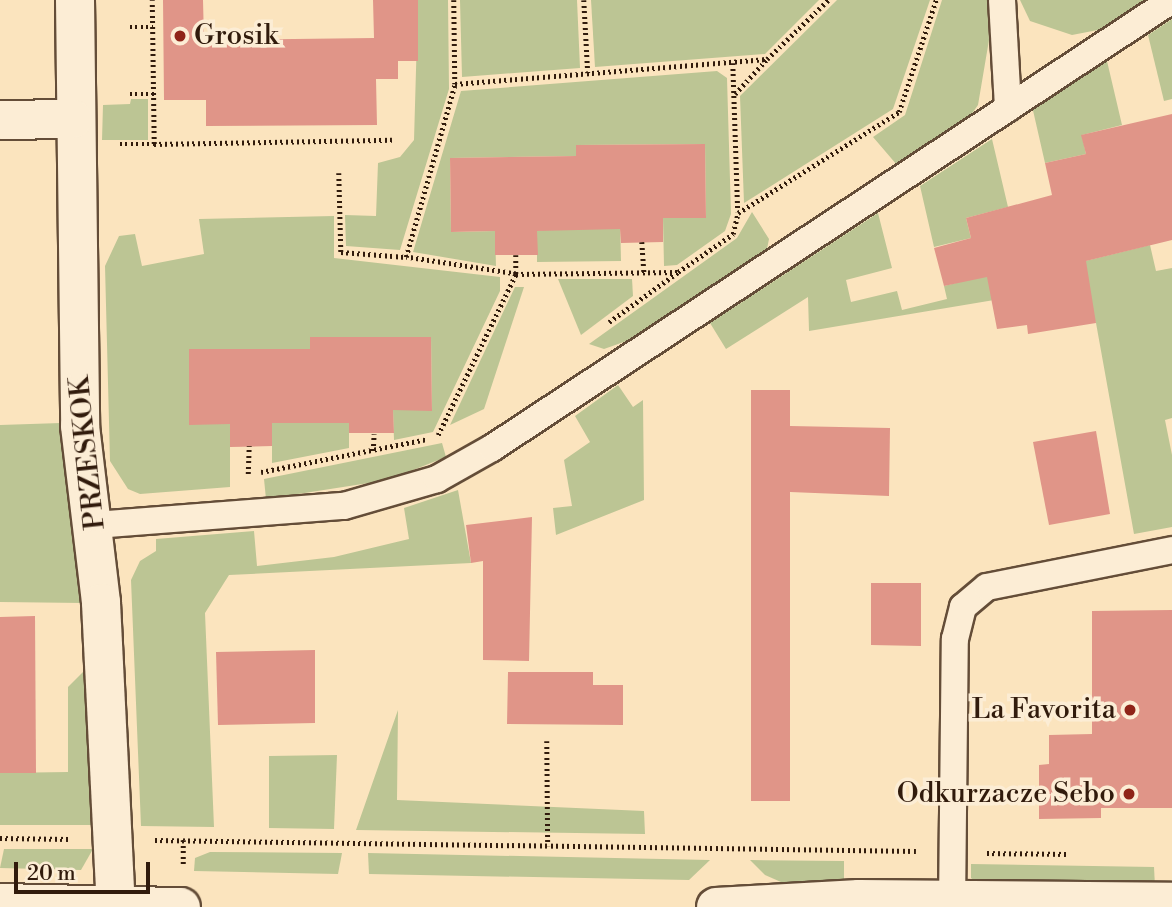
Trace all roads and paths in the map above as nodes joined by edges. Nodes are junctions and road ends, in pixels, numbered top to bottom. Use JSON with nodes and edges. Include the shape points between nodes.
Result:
{"nodes":[{"id":1,"x":75,"y":0,"type":"edge"},
{"id":2,"x":152,"y":0,"type":"edge"},
{"id":3,"x":454,"y":0,"type":"edge"},
{"id":4,"x":584,"y":0,"type":"edge"},
{"id":5,"x":828,"y":0,"type":"edge"},
{"id":6,"x":936,"y":0,"type":"edge"},
{"id":7,"x":1002,"y":0,"type":"edge"},
{"id":8,"x":1172,"y":0,"type":"edge"},
{"id":9,"x":130,"y":27,"type":"dead end"},
{"id":10,"x":153,"y":27,"type":"junction"},
{"id":11,"x":767,"y":60,"type":"junction"},
{"id":12,"x":733,"y":63,"type":"junction"},
{"id":13,"x":588,"y":74,"type":"junction"},
{"id":14,"x":456,"y":84,"type":"junction"},
{"id":15,"x":130,"y":94,"type":"dead end"},
{"id":16,"x":154,"y":94,"type":"junction"},
{"id":17,"x":734,"y":94,"type":"junction"},
{"id":18,"x":1008,"y":108,"type":"junction"},
{"id":19,"x":0,"y":120,"type":"edge"},
{"id":20,"x":74,"y":133,"type":"junction"},
{"id":21,"x":392,"y":140,"type":"dead end"},
{"id":22,"x":154,"y":144,"type":"junction"},
{"id":23,"x":339,"y":173,"type":"dead end"},
{"id":24,"x":738,"y":213,"type":"junction"},
{"id":25,"x":642,"y":242,"type":"dead end"},
{"id":26,"x":516,"y":255,"type":"dead end"},
{"id":27,"x":405,"y":257,"type":"junction"},
{"id":28,"x":516,"y":274,"type":"junction"},
{"id":29,"x":644,"y":274,"type":"junction"},
{"id":30,"x":374,"y":434,"type":"dead end"},
{"id":31,"x":249,"y":446,"type":"dead end"},
{"id":32,"x":373,"y":451,"type":"junction"},
{"id":33,"x":248,"y":474,"type":"junction"},
{"id":34,"x":248,"y":485,"type":"dead end"},
{"id":35,"x":95,"y":525,"type":"junction"},
{"id":36,"x":1172,"y":550,"type":"edge"},
{"id":37,"x":547,"y":741,"type":"dead end"},
{"id":38,"x":0,"y":838,"type":"edge"},
{"id":39,"x":113,"y":840,"type":"junction"},
{"id":40,"x":548,"y":846,"type":"junction"},
{"id":41,"x":954,"y":852,"type":"junction"},
{"id":42,"x":1077,"y":855,"type":"dead end"},
{"id":43,"x":1172,"y":902,"type":"edge"},
{"id":44,"x":0,"y":903,"type":"edge"},
{"id":45,"x":952,"y":903,"type":"edge"},
{"id":46,"x":116,"y":905,"type":"junction"},
{"id":47,"x":181,"y":907,"type":"edge"},
{"id":48,"x":716,"y":907,"type":"edge"}],
"edges":[{"from":1,"to":20,"type":"street","name":"PRZESKOK"},
{"from":2,"to":10,"type":"path"},
{"from":3,"to":14,"type":"path"},
{"from":4,"to":13,"type":"path"},
{"from":5,"to":11,"type":"path"},
{"from":6,"to":24,"type":"path","via":[[899,112]]},
{"from":7,"to":18,"type":"lane"},
{"from":8,"to":18,"type":"lane"},
{"from":9,"to":10,"type":"path"},
{"from":10,"to":16,"type":"path"},
{"from":11,"to":12,"type":"path"},
{"from":11,"to":17,"type":"path"},
{"from":12,"to":13,"type":"path"},
{"from":12,"to":17,"type":"path"},
{"from":13,"to":14,"type":"path"},
{"from":14,"to":27,"type":"path"},
{"from":15,"to":16,"type":"path"},
{"from":16,"to":22,"type":"path"},
{"from":17,"to":24,"type":"path"},
{"from":18,"to":35,"type":"lane","via":[[492,448],[436,479],[344,506]]},
{"from":19,"to":20,"type":"street"},
{"from":20,"to":22,"type":"path"},
{"from":20,"to":35,"type":"street","name":"PRZESKOK","via":[[80,426]]},
{"from":21,"to":22,"type":"path"},
{"from":23,"to":27,"type":"path","via":[[341,252]]},
{"from":24,"to":29,"type":"path","via":[[733,234],[678,272]]},
{"from":25,"to":29,"type":"path"},
{"from":26,"to":28,"type":"path"},
{"from":27,"to":28,"type":"path"},
{"from":28,"to":29,"type":"path"},
{"from":28,"to":32,"type":"path","via":[[437,437]]},
{"from":30,"to":32,"type":"path"},
{"from":31,"to":33,"type":"path"},
{"from":32,"to":33,"type":"path"},
{"from":33,"to":34,"type":"path"},
{"from":35,"to":39,"type":"street","name":"PRZESKOK"},
{"from":36,"to":41,"type":"lane","via":[[987,587],[963,607],[955,639]]},
{"from":37,"to":40,"type":"path"},
{"from":38,"to":39,"type":"path"},
{"from":39,"to":40,"type":"path"},
{"from":39,"to":46,"type":"street","name":"PRZESKOK"},
{"from":40,"to":41,"type":"path"},
{"from":41,"to":42,"type":"path"},
{"from":41,"to":45,"type":"lane"},
{"from":43,"to":45,"type":"street"},
{"from":44,"to":46,"type":"street"},
{"from":45,"to":48,"type":"street"},
{"from":46,"to":47,"type":"street"}]}
